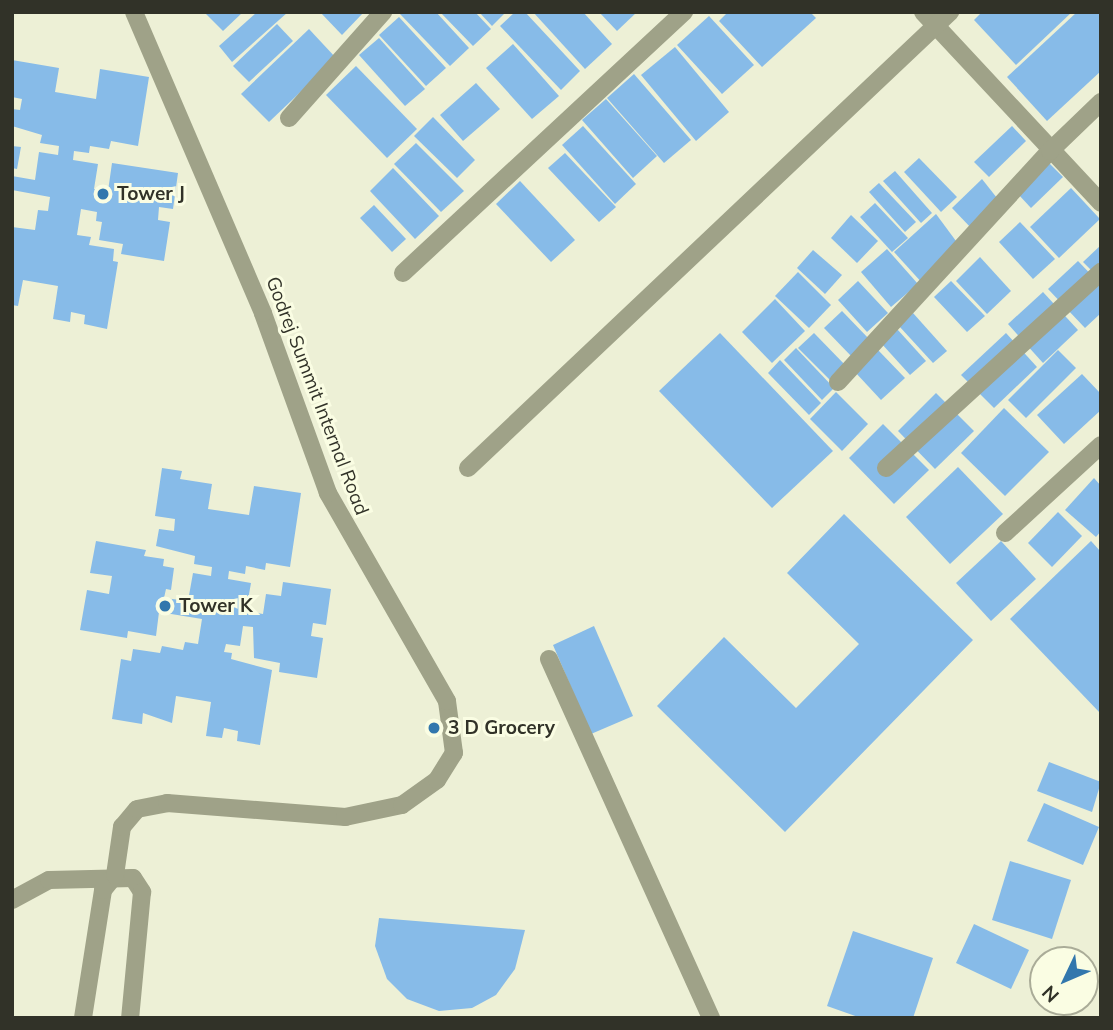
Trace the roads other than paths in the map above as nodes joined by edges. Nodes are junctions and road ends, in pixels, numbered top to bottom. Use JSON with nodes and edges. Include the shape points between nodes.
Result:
{"nodes":[{"id":1,"x":134,"y":12,"type":"edge"},
{"id":2,"x":383,"y":12,"type":"edge"},
{"id":3,"x":684,"y":12,"type":"edge"},
{"id":4,"x":923,"y":12,"type":"edge"},
{"id":5,"x":950,"y":12,"type":"edge"},
{"id":6,"x":935,"y":26,"type":"junction"},
{"id":7,"x":1101,"y":102,"type":"edge"},
{"id":8,"x":289,"y":118,"type":"dead end"},
{"id":9,"x":1050,"y":150,"type":"junction"},
{"id":10,"x":1101,"y":202,"type":"edge"},
{"id":11,"x":1101,"y":272,"type":"edge"},
{"id":12,"x":404,"y":274,"type":"dead end"},
{"id":13,"x":838,"y":382,"type":"dead end"},
{"id":14,"x":1101,"y":445,"type":"edge"},
{"id":15,"x":468,"y":468,"type":"dead end"},
{"id":16,"x":886,"y":468,"type":"dead end"},
{"id":17,"x":1005,"y":533,"type":"dead end"},
{"id":18,"x":549,"y":659,"type":"dead end"},
{"id":19,"x":115,"y":875,"type":"junction"},
{"id":20,"x":12,"y":900,"type":"edge"},
{"id":21,"x":83,"y":1018,"type":"edge"},
{"id":22,"x":130,"y":1018,"type":"edge"},
{"id":23,"x":711,"y":1018,"type":"edge"}],
"edges":[{"from":1,"to":19,"type":"street","name":"Godrej Summit Internal Road","via":[[263,313],[328,493],[447,701],[454,752],[438,780],[402,805],[345,817],[150,804],[127,816]]},
{"from":2,"to":8,"type":"street"},
{"from":3,"to":12,"type":"street"},
{"from":4,"to":6,"type":"street"},
{"from":5,"to":6,"type":"street"},
{"from":6,"to":9,"type":"street"},
{"from":6,"to":15,"type":"street"},
{"from":7,"to":9,"type":"street"},
{"from":9,"to":10,"type":"street"},
{"from":9,"to":13,"type":"street"},
{"from":11,"to":16,"type":"street"},
{"from":14,"to":17,"type":"street"},
{"from":18,"to":23,"type":"street"},
{"from":19,"to":20,"type":"street","via":[[48,880]]},
{"from":19,"to":21,"type":"street","name":"Godrej Summit Internal Road","via":[[103,890]]},
{"from":19,"to":22,"type":"street","via":[[133,878],[142,892]]}]}
